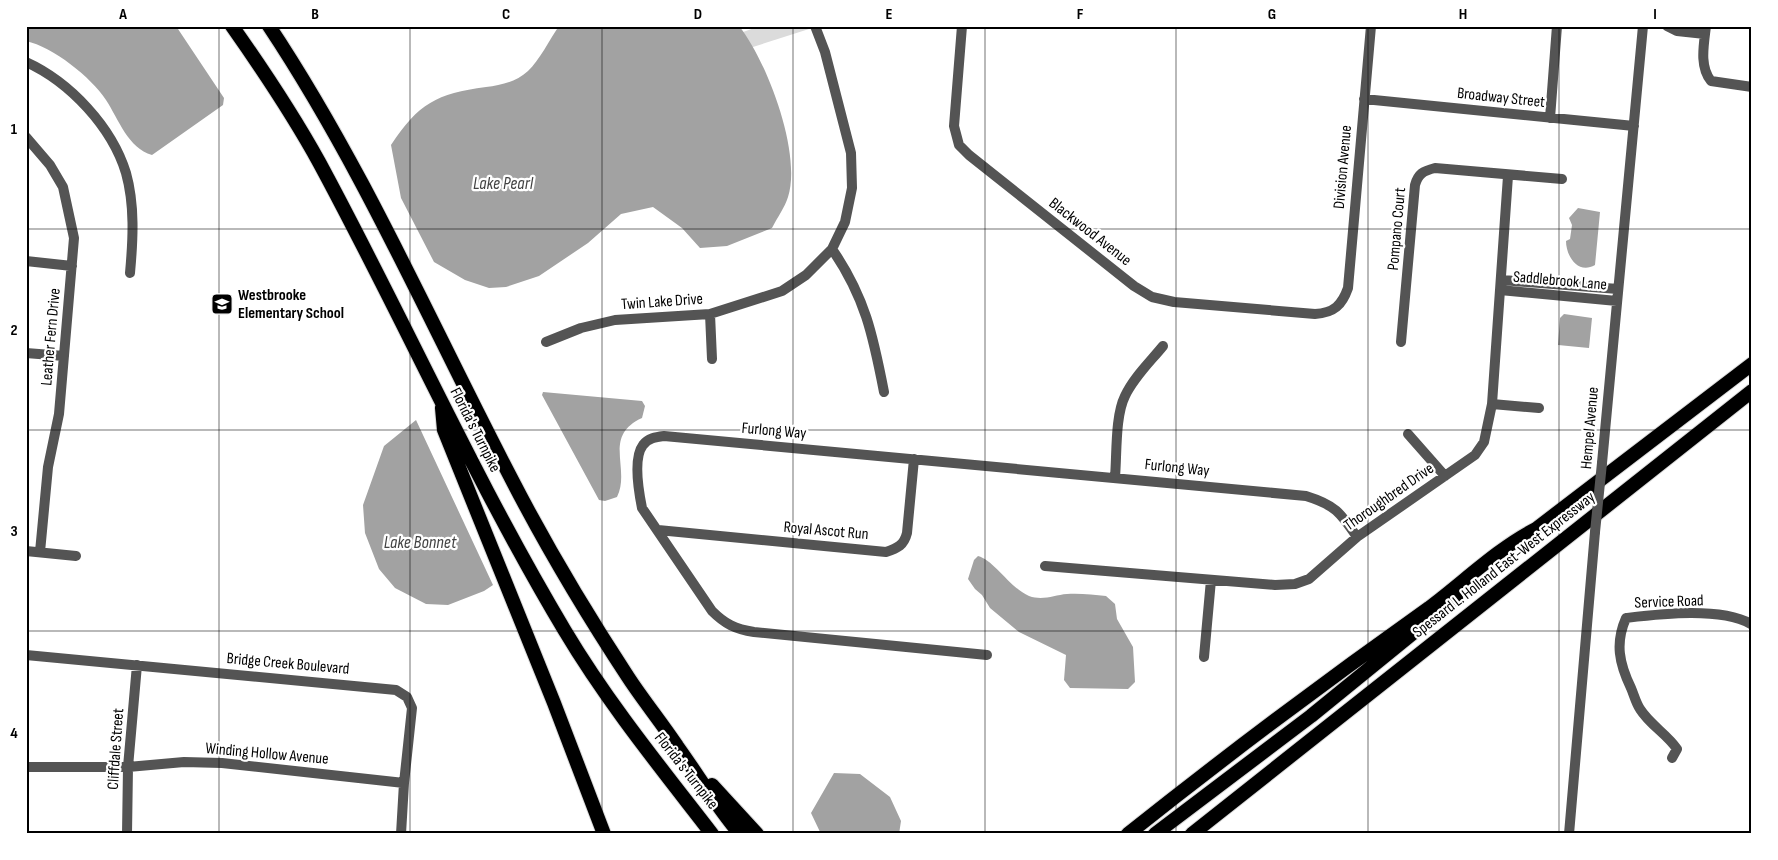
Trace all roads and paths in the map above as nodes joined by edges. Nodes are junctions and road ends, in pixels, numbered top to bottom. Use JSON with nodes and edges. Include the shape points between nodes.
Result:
{"nodes":[{"id":1,"x":232,"y":26,"type":"edge"},
{"id":2,"x":269,"y":26,"type":"edge"},
{"id":3,"x":815,"y":26,"type":"edge"},
{"id":4,"x":962,"y":26,"type":"edge"},
{"id":5,"x":1371,"y":26,"type":"edge"},
{"id":6,"x":1557,"y":26,"type":"edge"},
{"id":7,"x":1643,"y":26,"type":"edge"},
{"id":8,"x":1667,"y":26,"type":"edge"},
{"id":9,"x":1706,"y":30,"type":"edge"},
{"id":10,"x":26,"y":62,"type":"edge"},
{"id":11,"x":1752,"y":87,"type":"edge"},
{"id":12,"x":1364,"y":99,"type":"junction"},
{"id":13,"x":1550,"y":118,"type":"junction"},
{"id":14,"x":1634,"y":126,"type":"junction"},
{"id":15,"x":26,"y":137,"type":"edge"},
{"id":16,"x":1508,"y":176,"type":"junction"},
{"id":17,"x":1562,"y":179,"type":"dead end"},
{"id":18,"x":832,"y":248,"type":"junction"},
{"id":19,"x":26,"y":261,"type":"edge"},
{"id":20,"x":72,"y":266,"type":"junction"},
{"id":21,"x":130,"y":273,"type":"dead end"},
{"id":22,"x":1502,"y":280,"type":"junction"},
{"id":23,"x":1500,"y":290,"type":"junction"},
{"id":24,"x":1618,"y":290,"type":"junction"},
{"id":25,"x":1617,"y":301,"type":"junction"},
{"id":26,"x":1338,"y":308,"type":"joint"},
{"id":27,"x":710,"y":314,"type":"junction"},
{"id":28,"x":546,"y":342,"type":"dead end"},
{"id":29,"x":1401,"y":342,"type":"dead end"},
{"id":30,"x":1162,"y":346,"type":"dead end"},
{"id":31,"x":26,"y":353,"type":"edge"},
{"id":32,"x":64,"y":356,"type":"junction"},
{"id":33,"x":712,"y":359,"type":"dead end"},
{"id":34,"x":1752,"y":364,"type":"edge"},
{"id":35,"x":1752,"y":391,"type":"edge"},
{"id":36,"x":884,"y":392,"type":"dead end"},
{"id":37,"x":1492,"y":404,"type":"junction"},
{"id":38,"x":442,"y":405,"type":"junction"},
{"id":39,"x":1539,"y":408,"type":"dead end"},
{"id":40,"x":1408,"y":434,"type":"dead end"},
{"id":41,"x":914,"y":459,"type":"junction"},
{"id":42,"x":1445,"y":476,"type":"junction"},
{"id":43,"x":1115,"y":477,"type":"junction"},
{"id":44,"x":1536,"y":529,"type":"junction"},
{"id":45,"x":658,"y":530,"type":"junction"},
{"id":46,"x":1357,"y":537,"type":"junction"},
{"id":47,"x":26,"y":551,"type":"edge"},
{"id":48,"x":40,"y":552,"type":"junction"},
{"id":49,"x":76,"y":556,"type":"dead end"},
{"id":50,"x":1045,"y":566,"type":"dead end"},
{"id":51,"x":1211,"y":580,"type":"junction"},
{"id":52,"x":1751,"y":624,"type":"edge"},
{"id":53,"x":987,"y":654,"type":"dead end"},
{"id":54,"x":26,"y":655,"type":"edge"},
{"id":55,"x":1204,"y":657,"type":"dead end"},
{"id":56,"x":137,"y":665,"type":"junction"},
{"id":57,"x":678,"y":746,"type":"junction"},
{"id":58,"x":1672,"y":758,"type":"dead end"},
{"id":59,"x":26,"y":766,"type":"edge"},
{"id":60,"x":128,"y":767,"type":"junction"},
{"id":61,"x":1279,"y":767,"type":"junction"},
{"id":62,"x":404,"y":782,"type":"junction"},
{"id":63,"x":127,"y":834,"type":"edge"},
{"id":64,"x":401,"y":834,"type":"edge"},
{"id":65,"x":604,"y":834,"type":"edge"},
{"id":66,"x":712,"y":834,"type":"edge"},
{"id":67,"x":740,"y":834,"type":"edge"},
{"id":68,"x":757,"y":834,"type":"edge"},
{"id":69,"x":1128,"y":834,"type":"edge"},
{"id":70,"x":1155,"y":834,"type":"edge"},
{"id":71,"x":1192,"y":834,"type":"edge"},
{"id":72,"x":1201,"y":834,"type":"edge"},
{"id":73,"x":1569,"y":834,"type":"edge"}],
"edges":[{"from":1,"to":38,"type":"highway","name":"Florida's Turnpike","via":[[277,91],[318,161]]},
{"from":2,"to":57,"type":"highway","name":"Florida's Turnpike","via":[[351,164],[511,480],[629,679]]},
{"from":3,"to":18,"type":"street","name":"Twin Lake Drive","via":[[825,52],[851,153],[852,188],[845,222]]},
{"from":4,"to":26,"type":"street","name":"Blackwood Avenue","via":[[954,114],[959,145],[1134,286],[1152,297],[1174,302],[1315,314]]},
{"from":5,"to":12,"type":"street","name":"Division Avenue"},
{"from":6,"to":13,"type":"street"},
{"from":7,"to":14,"type":"street","name":"Hempel Avenue"},
{"from":8,"to":9,"type":"street","via":[[1678,31]]},
{"from":9,"to":11,"type":"street","via":[[1705,74],[1711,81]]},
{"from":10,"to":21,"type":"street","via":[[61,83],[80,100],[108,136],[126,173],[132,215]]},
{"from":12,"to":13,"type":"street","name":"Broadway Street"},
{"from":12,"to":26,"type":"street","name":"Division Avenue","via":[[1348,288]]},
{"from":13,"to":14,"type":"street","name":"Broadway Street"},
{"from":14,"to":24,"type":"street","name":"Hempel Avenue"},
{"from":15,"to":20,"type":"street","name":"Leather Fern Drive","via":[[50,165],[63,187],[73,228]]},
{"from":16,"to":17,"type":"street","name":"Pompano Court"},
{"from":16,"to":22,"type":"street","name":"Thoroughbred Drive"},
{"from":16,"to":29,"type":"street","name":"Pompano Court","via":[[1435,168],[1424,170],[1417,178]]},
{"from":18,"to":27,"type":"street","name":"Twin Lake Drive","via":[[806,275],[782,291]]},
{"from":18,"to":36,"type":"street","via":[[850,274],[872,329]]},
{"from":19,"to":20,"type":"street"},
{"from":20,"to":32,"type":"street","name":"Leather Fern Drive"},
{"from":22,"to":23,"type":"street","name":"Thoroughbred Drive"},
{"from":22,"to":24,"type":"street","name":"Saddlebrook Lane"},
{"from":23,"to":25,"type":"street","name":"Saddlebrook Lane"},
{"from":23,"to":37,"type":"street","name":"Thoroughbred Drive"},
{"from":24,"to":25,"type":"street","name":"Hempel Avenue"},
{"from":25,"to":73,"type":"street","name":"Hempel Avenue","bridge":true},
{"from":27,"to":28,"type":"street","name":"Twin Lake Drive","via":[[615,320],[581,328]]},
{"from":27,"to":33,"type":"street"},
{"from":30,"to":43,"type":"street","via":[[1124,397]]},
{"from":31,"to":32,"type":"street"},
{"from":32,"to":48,"type":"street","name":"Leather Fern Drive"},
{"from":34,"to":44,"type":"highway","name":"Spessard L. Holland East-West Expressway"},
{"from":35,"to":61,"type":"highway","name":"Spessard L. Holland East-West Expressway"},
{"from":37,"to":39,"type":"street"},
{"from":37,"to":42,"type":"street","name":"Thoroughbred Drive","via":[[1484,442],[1474,455]]},
{"from":38,"to":65,"type":"highway","via":[[444,430]]},
{"from":38,"to":66,"type":"highway","name":"Florida's Turnpike","via":[[565,632],[611,704]]},
{"from":40,"to":42,"type":"street"},
{"from":41,"to":43,"type":"street","name":"Furlong Way"},
{"from":41,"to":45,"type":"street","name":"Royal Ascot Run","via":[[905,542],[886,552]]},
{"from":41,"to":45,"type":"street","name":"Furlong Way","via":[[652,437],[643,445],[639,455],[638,490],[642,508]]},
{"from":42,"to":46,"type":"street","name":"Thoroughbred Drive"},
{"from":43,"to":46,"type":"street","name":"Furlong Way","via":[[1306,496],[1328,503],[1341,512]]},
{"from":44,"to":69,"type":"highway","via":[[1520,537],[1440,600],[1245,741]]},
{"from":44,"to":70,"type":"highway","via":[[1527,542],[1326,703]]},
{"from":45,"to":53,"type":"street","name":"Furlong Way","via":[[712,611],[736,629]]},
{"from":46,"to":51,"type":"street","name":"Thoroughbred Drive","via":[[1309,579],[1295,584]]},
{"from":47,"to":48,"type":"street"},
{"from":48,"to":49,"type":"street"},
{"from":50,"to":51,"type":"street","name":"Thoroughbred Drive"},
{"from":51,"to":55,"type":"street"},
{"from":52,"to":58,"type":"street","name":"Service Road","via":[[1738,617],[1702,615],[1626,618],[1618,646],[1622,670],[1640,709],[1677,750]]},
{"from":54,"to":56,"type":"street","name":"Bridge Creek Boulevard"},
{"from":56,"to":60,"type":"street","name":"Cliffdale Street"},
{"from":56,"to":62,"type":"street","name":"Bridge Creek Boulevard","via":[[396,690],[407,697],[412,708]]},
{"from":57,"to":67,"type":"highway","name":"Florida's Turnpike"},
{"from":57,"to":68,"type":"highway"},
{"from":59,"to":60,"type":"street","name":"Winding Hollow Avenue"},
{"from":60,"to":62,"type":"street","name":"Winding Hollow Avenue","via":[[184,762],[222,763]]},
{"from":60,"to":63,"type":"street","name":"Cliffdale Street"},
{"from":61,"to":71,"type":"highway"},
{"from":61,"to":72,"type":"highway","via":[[1267,781]]},
{"from":62,"to":64,"type":"street","name":"Bridge Creek Boulevard"}]}
